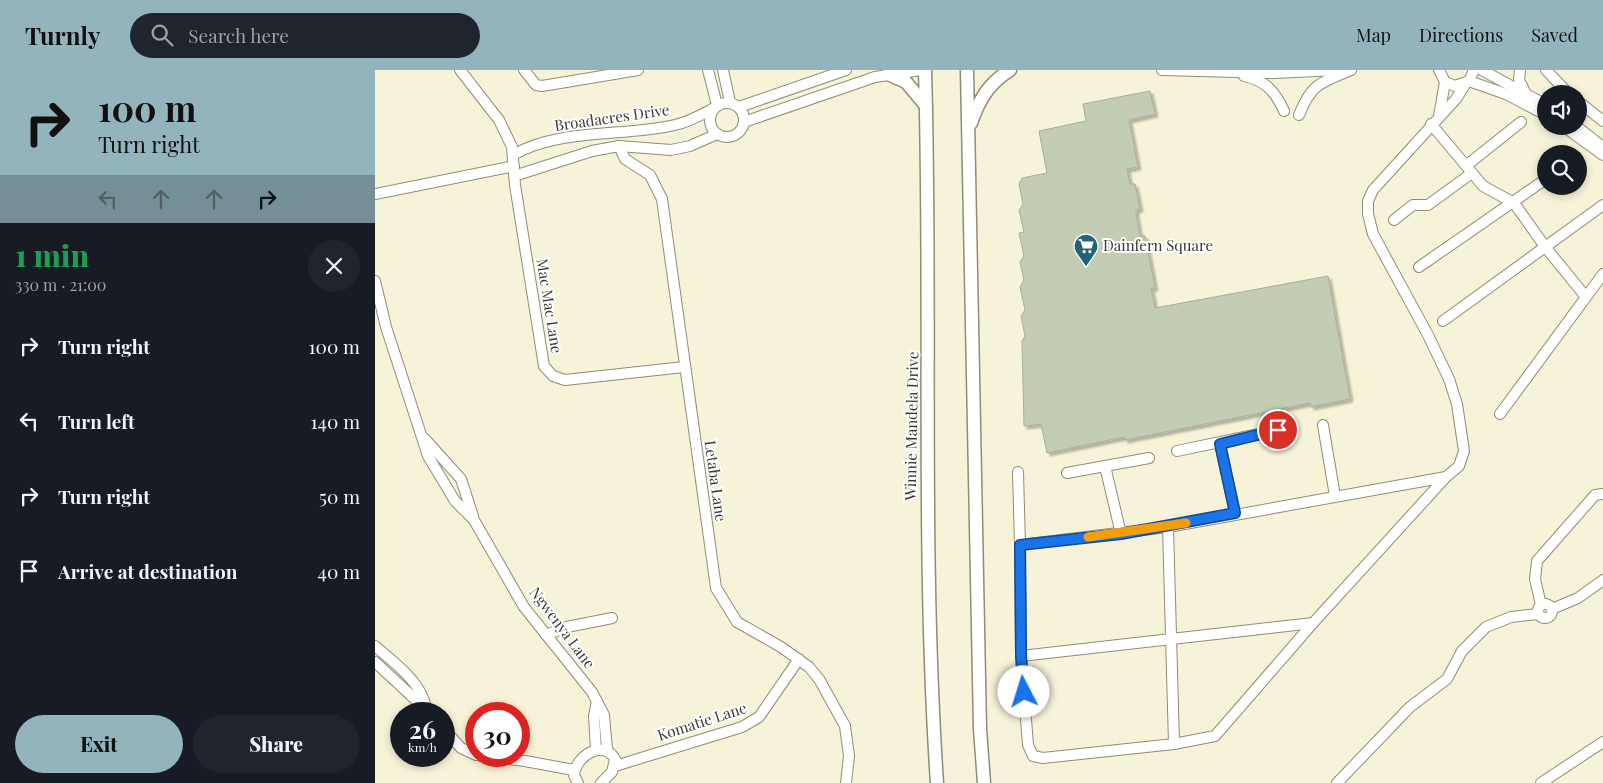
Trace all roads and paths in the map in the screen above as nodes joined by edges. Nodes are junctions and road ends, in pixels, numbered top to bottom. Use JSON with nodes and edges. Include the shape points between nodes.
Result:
{"nodes":[{"id":1,"x":460,"y":70,"type":"edge"},
{"id":2,"x":524,"y":70,"type":"edge"},
{"id":3,"x":637,"y":70,"type":"edge"},
{"id":4,"x":723,"y":70,"type":"edge"},
{"id":5,"x":846,"y":70,"type":"edge"},
{"id":6,"x":921,"y":70,"type":"edge"},
{"id":7,"x":925,"y":70,"type":"edge"},
{"id":8,"x":967,"y":70,"type":"edge"},
{"id":9,"x":1010,"y":70,"type":"edge"},
{"id":10,"x":1162,"y":70,"type":"edge"},
{"id":11,"x":1339,"y":70,"type":"edge"},
{"id":12,"x":1351,"y":70,"type":"edge"},
{"id":13,"x":1439,"y":70,"type":"edge"},
{"id":14,"x":1474,"y":70,"type":"edge"},
{"id":15,"x":1482,"y":70,"type":"edge"},
{"id":16,"x":1520,"y":70,"type":"edge"},
{"id":17,"x":1546,"y":70,"type":"edge"},
{"id":18,"x":711,"y":71,"type":"edge"},
{"id":19,"x":1281,"y":71,"type":"edge"},
{"id":20,"x":1299,"y":71,"type":"edge"},
{"id":21,"x":1231,"y":73,"type":"junction"},
{"id":22,"x":888,"y":74,"type":"junction"},
{"id":23,"x":1445,"y":82,"type":"junction"},
{"id":24,"x":1467,"y":82,"type":"junction"},
{"id":25,"x":1560,"y":85,"type":"edge"},
{"id":26,"x":1525,"y":92,"type":"junction"},
{"id":27,"x":1537,"y":99,"type":"edge"},
{"id":28,"x":734,"y":105,"type":"junction"},
{"id":29,"x":926,"y":106,"type":"junction"},
{"id":30,"x":715,"y":107,"type":"junction"},
{"id":31,"x":1587,"y":108,"type":"edge"},
{"id":32,"x":1537,"y":110,"type":"edge"},
{"id":33,"x":1284,"y":111,"type":"dead end"},
{"id":34,"x":1299,"y":115,"type":"dead end"},
{"id":35,"x":1435,"y":120,"type":"junction"},
{"id":36,"x":1603,"y":121,"type":"edge"},
{"id":37,"x":744,"y":122,"type":"junction"},
{"id":38,"x":1521,"y":122,"type":"dead end"},
{"id":39,"x":968,"y":130,"type":"junction"},
{"id":40,"x":717,"y":134,"type":"junction"},
{"id":41,"x":1575,"y":135,"type":"edge"},
{"id":42,"x":1587,"y":135,"type":"edge"},
{"id":43,"x":619,"y":146,"type":"junction"},
{"id":44,"x":1603,"y":147,"type":"edge"},
{"id":45,"x":513,"y":155,"type":"junction"},
{"id":46,"x":1603,"y":155,"type":"edge"},
{"id":47,"x":1469,"y":169,"type":"junction"},
{"id":48,"x":514,"y":171,"type":"junction"},
{"id":49,"x":1537,"y":186,"type":"edge"},
{"id":50,"x":375,"y":194,"type":"edge"},
{"id":51,"x":1514,"y":203,"type":"junction"},
{"id":52,"x":1603,"y":205,"type":"edge"},
{"id":53,"x":1394,"y":220,"type":"dead end"},
{"id":54,"x":1546,"y":248,"type":"junction"},
{"id":55,"x":1419,"y":266,"type":"dead end"},
{"id":56,"x":1603,"y":274,"type":"edge"},
{"id":57,"x":375,"y":281,"type":"edge"},
{"id":58,"x":1586,"y":297,"type":"junction"},
{"id":59,"x":1443,"y":320,"type":"dead end"},
{"id":60,"x":684,"y":367,"type":"junction"},
{"id":61,"x":1500,"y":414,"type":"dead end"},
{"id":62,"x":1323,"y":424,"type":"dead end"},
{"id":63,"x":1278,"y":430,"type":"dead end"},
{"id":64,"x":419,"y":431,"type":"junction"},
{"id":65,"x":1220,"y":444,"type":"junction"},
{"id":66,"x":1177,"y":451,"type":"dead end"},
{"id":67,"x":1149,"y":458,"type":"dead end"},
{"id":68,"x":1105,"y":466,"type":"junction"},
{"id":69,"x":1018,"y":472,"type":"dead end"},
{"id":70,"x":1067,"y":473,"type":"dead end"},
{"id":71,"x":1446,"y":477,"type":"junction"},
{"id":72,"x":1603,"y":494,"type":"edge"},
{"id":73,"x":1335,"y":496,"type":"junction"},
{"id":74,"x":1235,"y":513,"type":"junction"},
{"id":75,"x":474,"y":520,"type":"junction"},
{"id":76,"x":1168,"y":527,"type":"junction"},
{"id":77,"x":1121,"y":534,"type":"junction"},
{"id":78,"x":1020,"y":545,"type":"junction"},
{"id":79,"x":1603,"y":580,"type":"edge"},
{"id":80,"x":1540,"y":609,"type":"junction"},
{"id":81,"x":612,"y":618,"type":"dead end"},
{"id":82,"x":1313,"y":623,"type":"junction"},
{"id":83,"x":545,"y":635,"type":"junction"},
{"id":84,"x":1170,"y":639,"type":"junction"},
{"id":85,"x":376,"y":649,"type":"edge"},
{"id":86,"x":1021,"y":656,"type":"junction"},
{"id":87,"x":799,"y":659,"type":"junction"},
{"id":88,"x":375,"y":662,"type":"edge"},
{"id":89,"x":409,"y":677,"type":"junction"},
{"id":90,"x":400,"y":684,"type":"junction"},
{"id":91,"x":597,"y":701,"type":"junction"},
{"id":92,"x":419,"y":702,"type":"edge"},
{"id":93,"x":426,"y":702,"type":"edge"},
{"id":94,"x":455,"y":741,"type":"edge"},
{"id":95,"x":1603,"y":742,"type":"edge"},
{"id":96,"x":1174,"y":744,"type":"junction"},
{"id":97,"x":607,"y":749,"type":"junction"},
{"id":98,"x":465,"y":750,"type":"edge"},
{"id":99,"x":596,"y":750,"type":"junction"},
{"id":100,"x":530,"y":762,"type":"edge"},
{"id":101,"x":615,"y":766,"type":"junction"},
{"id":102,"x":574,"y":770,"type":"junction"},
{"id":103,"x":578,"y":783,"type":"edge"},
{"id":104,"x":601,"y":783,"type":"edge"},
{"id":105,"x":846,"y":783,"type":"edge"},
{"id":106,"x":937,"y":783,"type":"edge"},
{"id":107,"x":984,"y":783,"type":"edge"},
{"id":108,"x":1337,"y":783,"type":"edge"},
{"id":109,"x":1541,"y":783,"type":"edge"}],
"edges":[{"from":1,"to":45,"type":"street","name":"Mac Mac Lane","via":[[499,120]]},
{"from":2,"to":3,"type":"street","via":[[536,85],[542,86]]},
{"from":4,"to":28,"type":"street"},
{"from":5,"to":28,"type":"street"},
{"from":6,"to":22,"type":"street"},
{"from":7,"to":29,"type":"main road","name":"Winnie Mandela Drive"},
{"from":8,"to":39,"type":"main road"},
{"from":9,"to":39,"type":"main road","via":[[991,84],[983,95]]},
{"from":10,"to":21,"type":"street"},
{"from":11,"to":20,"type":"street"},
{"from":12,"to":34,"type":"street","via":[[1320,83],[1312,90]]},
{"from":13,"to":23,"type":"street"},
{"from":14,"to":24,"type":"street"},
{"from":15,"to":26,"type":"street"},
{"from":16,"to":26,"type":"street","via":[[1519,80]]},
{"from":17,"to":25,"type":"street"},
{"from":18,"to":30,"type":"street"},
{"from":19,"to":20,"type":"street"},
{"from":19,"to":21,"type":"street"},
{"from":21,"to":33,"type":"street","via":[[1266,84]]},
{"from":22,"to":29,"type":"main road","via":[[906,82]]},
{"from":22,"to":37,"type":"street"},
{"from":23,"to":24,"type":"street","via":[[1455,86]]},
{"from":23,"to":35,"type":"street"},
{"from":24,"to":32,"type":"street","via":[[1506,94]]},
{"from":24,"to":35,"type":"street","via":[[1456,99]]},
{"from":26,"to":27,"type":"street"},
{"from":28,"to":30,"type":"street"},
{"from":28,"to":37,"type":"street","via":[[743,114]]},
{"from":29,"to":106,"type":"main road","name":"Winnie Mandela Drive","via":[[930,682]]},
{"from":30,"to":40,"type":"street","via":[[709,119]]},
{"from":30,"to":45,"type":"street","name":"Broadacres Drive","via":[[676,125],[563,140],[526,148]]},
{"from":31,"to":36,"type":"street"},
{"from":35,"to":47,"type":"street"},
{"from":35,"to":71,"type":"street","via":[[1373,190],[1368,201],[1368,214],[1373,234],[1452,386],[1464,451],[1459,466]]},
{"from":37,"to":40,"type":"street","via":[[740,132],[731,137]]},
{"from":38,"to":47,"type":"street"},
{"from":39,"to":107,"type":"main road","via":[[980,729]]},
{"from":40,"to":43,"type":"street","name":"Broadacres Drive","via":[[671,150]]},
{"from":41,"to":46,"type":"street"},
{"from":42,"to":44,"type":"street"},
{"from":43,"to":48,"type":"street","name":"Broadacres Drive"},
{"from":43,"to":60,"type":"street","name":"Letaba Lane","via":[[625,159],[650,174],[662,200]]},
{"from":45,"to":48,"type":"street","name":"Mac Mac Lane"},
{"from":47,"to":51,"type":"street","via":[[1483,186]]},
{"from":47,"to":53,"type":"street","via":[[1428,206],[1413,205]]},
{"from":48,"to":50,"type":"street","name":"Broadacres Drive"},
{"from":48,"to":60,"type":"street","name":"Mac Mac Lane","via":[[542,357],[549,372],[565,380]]},
{"from":49,"to":51,"type":"street"},
{"from":51,"to":54,"type":"street"},
{"from":51,"to":55,"type":"street"},
{"from":52,"to":54,"type":"street"},
{"from":54,"to":58,"type":"street"},
{"from":54,"to":59,"type":"street"},
{"from":56,"to":58,"type":"street"},
{"from":57,"to":64,"type":"street","name":"Ngwenya Lane"},
{"from":58,"to":61,"type":"street"},
{"from":60,"to":87,"type":"street","name":"Letaba Lane","via":[[717,588],[737,622]]},
{"from":62,"to":73,"type":"street"},
{"from":63,"to":65,"type":"street"},
{"from":64,"to":75,"type":"street","name":"Ngwenya Lane","via":[[443,483]]},
{"from":64,"to":75,"type":"street","name":"Ngwenya Lane","via":[[461,479]]},
{"from":65,"to":66,"type":"street"},
{"from":65,"to":74,"type":"street"},
{"from":67,"to":68,"type":"street"},
{"from":68,"to":70,"type":"street"},
{"from":68,"to":77,"type":"street"},
{"from":69,"to":78,"type":"street"},
{"from":71,"to":73,"type":"street"},
{"from":71,"to":82,"type":"street"},
{"from":72,"to":80,"type":"street","via":[[1595,495],[1537,560],[1535,579]]},
{"from":73,"to":74,"type":"street"},
{"from":74,"to":76,"type":"street"},
{"from":75,"to":83,"type":"street","name":"Ngwenya Lane","via":[[524,607]]},
{"from":76,"to":77,"type":"street"},
{"from":76,"to":84,"type":"street"},
{"from":77,"to":78,"type":"street"},
{"from":78,"to":86,"type":"street"},
{"from":79,"to":80,"type":"street","via":[[1578,598],[1552,609],[1548,604]]},
{"from":80,"to":108,"type":"street","via":[[1486,627],[1462,651],[1447,679],[1410,707]]},
{"from":81,"to":83,"type":"street"},
{"from":82,"to":84,"type":"street"},
{"from":82,"to":96,"type":"street","via":[[1215,736]]},
{"from":83,"to":91,"type":"street","name":"Ngwenya Lane"},
{"from":84,"to":86,"type":"street"},
{"from":84,"to":96,"type":"street"},
{"from":85,"to":89,"type":"street"},
{"from":86,"to":96,"type":"street","via":[[1028,746],[1033,756],[1043,758]]},
{"from":87,"to":101,"type":"street","name":"Komatie Lane","via":[[754,722]]},
{"from":87,"to":105,"type":"street","name":"Letaba Lane","via":[[819,679],[845,726],[849,756]]},
{"from":88,"to":90,"type":"street"},
{"from":89,"to":90,"type":"street"},
{"from":89,"to":93,"type":"street"},
{"from":90,"to":92,"type":"street"},
{"from":91,"to":97,"type":"street","name":"Ngwenya Lane","via":[[604,715]]},
{"from":91,"to":99,"type":"street","via":[[594,716]]},
{"from":94,"to":98,"type":"street"},
{"from":95,"to":109,"type":"street"},
{"from":97,"to":99,"type":"street"},
{"from":97,"to":101,"type":"street","via":[[615,758]]},
{"from":99,"to":102,"type":"street","via":[[579,762]]},
{"from":100,"to":102,"type":"street"},
{"from":101,"to":104,"type":"street"},
{"from":102,"to":103,"type":"street"}]}
